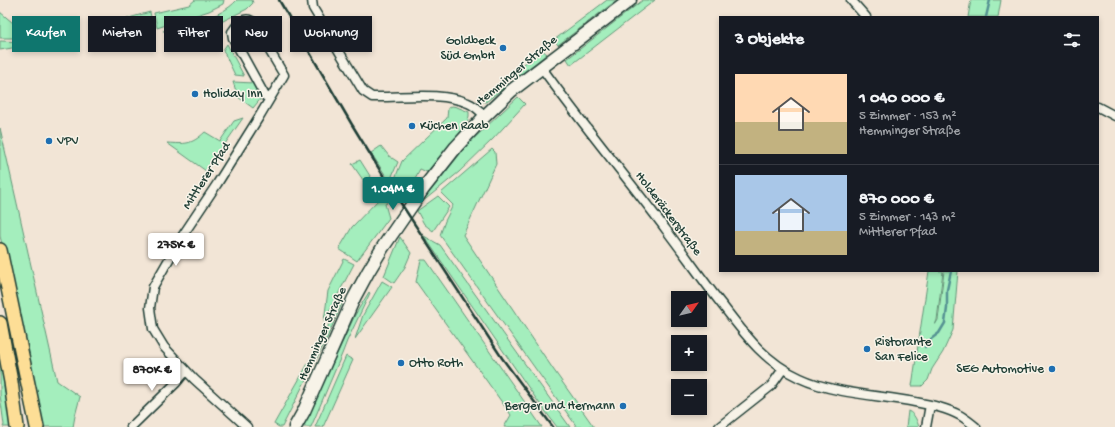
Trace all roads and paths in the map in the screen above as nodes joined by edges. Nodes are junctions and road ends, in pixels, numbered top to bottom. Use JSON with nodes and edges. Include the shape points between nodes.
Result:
{"nodes":[{"id":1,"x":312,"y":0,"type":"edge"},
{"id":2,"x":630,"y":0,"type":"edge"},
{"id":3,"x":851,"y":0,"type":"edge"},
{"id":4,"x":865,"y":16,"type":"edge"},
{"id":5,"x":542,"y":68,"type":"junction"},
{"id":6,"x":270,"y":98,"type":"junction"},
{"id":7,"x":1099,"y":108,"type":"edge"},
{"id":8,"x":485,"y":116,"type":"junction"},
{"id":9,"x":1115,"y":116,"type":"edge"},
{"id":10,"x":0,"y":250,"type":"edge"},
{"id":11,"x":0,"y":323,"type":"edge"},
{"id":12,"x":783,"y":368,"type":"junction"},
{"id":13,"x":186,"y":371,"type":"junction"},
{"id":14,"x":930,"y":405,"type":"junction"},
{"id":15,"x":17,"y":427,"type":"edge"},
{"id":16,"x":37,"y":427,"type":"edge"},
{"id":17,"x":131,"y":427,"type":"edge"},
{"id":18,"x":247,"y":427,"type":"edge"},
{"id":19,"x":295,"y":427,"type":"edge"},
{"id":20,"x":719,"y":427,"type":"edge"},
{"id":21,"x":926,"y":427,"type":"edge"},
{"id":22,"x":976,"y":427,"type":"edge"}],
"edges":[{"from":1,"to":8,"type":"street","via":[[313,8],[363,91],[372,97],[445,96],[468,103]]},
{"from":2,"to":5,"type":"main road","name":"Hemminger Straße"},
{"from":3,"to":4,"type":"street"},
{"from":5,"to":8,"type":"main road","name":"Hemminger Straße"},
{"from":5,"to":12,"type":"street","name":"Holderäckerstraße","via":[[735,322],[755,346]]},
{"from":6,"to":6,"type":"street","name":"Mittlerer Pfad","via":[[284,75],[252,21],[243,20],[232,32],[233,38],[264,96]]},
{"from":6,"to":13,"type":"street","name":"Mittlerer Pfad","via":[[153,287],[150,308],[153,329],[164,347]]},
{"from":7,"to":9,"type":"street"},
{"from":8,"to":19,"type":"main road","name":"Hemminger Straße","via":[[456,147],[423,189],[372,266],[354,298]]},
{"from":10,"to":16,"type":"main road"},
{"from":11,"to":15,"type":"main road"},
{"from":12,"to":14,"type":"street","name":"Holderäckerstraße","via":[[819,385]]},
{"from":12,"to":20,"type":"street","via":[[771,386]]},
{"from":13,"to":17,"type":"street"},
{"from":13,"to":18,"type":"street","name":"Mittlerer Pfad"},
{"from":14,"to":21,"type":"street"},
{"from":14,"to":22,"type":"street","name":"Holderäckerstraße","via":[[962,416]]}]}
